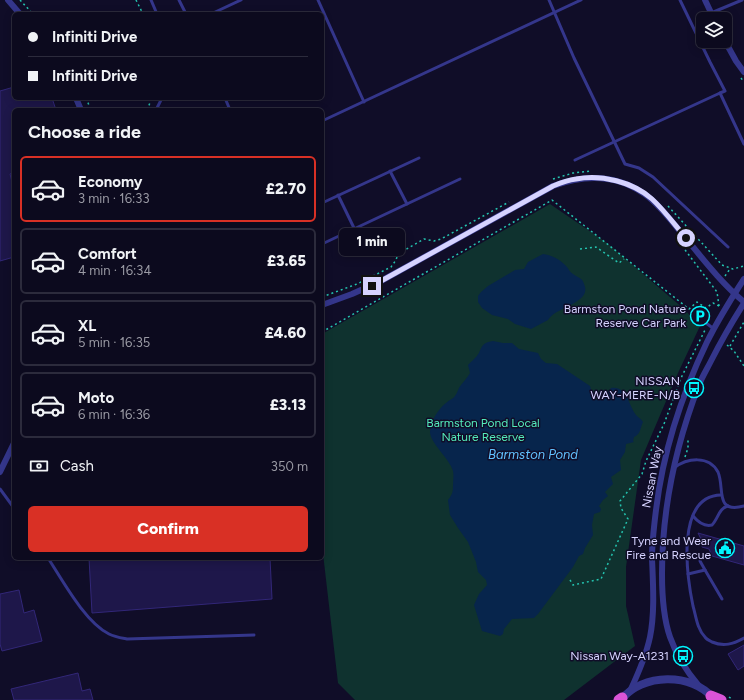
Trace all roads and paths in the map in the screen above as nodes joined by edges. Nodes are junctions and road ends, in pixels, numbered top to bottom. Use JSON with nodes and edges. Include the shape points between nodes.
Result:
{"nodes":[{"id":1,"x":8,"y":0,"type":"edge"},
{"id":2,"x":20,"y":0,"type":"edge"},
{"id":3,"x":136,"y":0,"type":"edge"},
{"id":4,"x":151,"y":0,"type":"edge"},
{"id":5,"x":179,"y":0,"type":"edge"},
{"id":6,"x":241,"y":0,"type":"edge"},
{"id":7,"x":318,"y":0,"type":"edge"},
{"id":8,"x":549,"y":0,"type":"edge"},
{"id":9,"x":581,"y":0,"type":"edge"},
{"id":10,"x":680,"y":0,"type":"edge"},
{"id":11,"x":706,"y":0,"type":"edge"},
{"id":12,"x":743,"y":0,"type":"edge"},
{"id":13,"x":18,"y":12,"type":"edge"},
{"id":14,"x":31,"y":12,"type":"edge"},
{"id":15,"x":142,"y":12,"type":"edge"},
{"id":16,"x":156,"y":12,"type":"edge"},
{"id":17,"x":185,"y":12,"type":"edge"},
{"id":18,"x":215,"y":12,"type":"edge"},
{"id":19,"x":323,"y":12,"type":"edge"},
{"id":20,"x":555,"y":12,"type":"junction"},
{"id":21,"x":711,"y":12,"type":"edge"},
{"id":22,"x":720,"y":12,"type":"edge"},
{"id":23,"x":324,"y":13,"type":"edge"},
{"id":24,"x":729,"y":48,"type":"edge"},
{"id":25,"x":744,"y":72,"type":"edge"},
{"id":26,"x":720,"y":93,"type":"junction"},
{"id":27,"x":364,"y":102,"type":"junction"},
{"id":28,"x":324,"y":120,"type":"edge"},
{"id":29,"x":614,"y":142,"type":"junction"},
{"id":30,"x":744,"y":144,"type":"edge"},
{"id":31,"x":419,"y":158,"type":"dead end"},
{"id":32,"x":575,"y":160,"type":"dead end"},
{"id":33,"x":390,"y":171,"type":"junction"},
{"id":34,"x":597,"y":171,"type":"dead end"},
{"id":35,"x":460,"y":179,"type":"dead end"},
{"id":36,"x":552,"y":179,"type":"dead end"},
{"id":37,"x":338,"y":195,"type":"junction"},
{"id":38,"x":514,"y":199,"type":"dead end"},
{"id":39,"x":324,"y":202,"type":"edge"},
{"id":40,"x":407,"y":204,"type":"junction"},
{"id":41,"x":667,"y":205,"type":"dead end"},
{"id":42,"x":354,"y":228,"type":"junction"},
{"id":43,"x":673,"y":233,"type":"dead end"},
{"id":44,"x":324,"y":243,"type":"edge"},
{"id":45,"x":728,"y":247,"type":"dead end"},
{"id":46,"x":580,"y":249,"type":"dead end"},
{"id":47,"x":624,"y":258,"type":"junction"},
{"id":48,"x":744,"y":266,"type":"edge"},
{"id":49,"x":744,"y":279,"type":"edge"},
{"id":50,"x":735,"y":294,"type":"junction"},
{"id":51,"x":324,"y":296,"type":"edge"},
{"id":52,"x":324,"y":303,"type":"edge"},
{"id":53,"x":744,"y":303,"type":"edge"},
{"id":54,"x":744,"y":322,"type":"edge"},
{"id":55,"x":710,"y":326,"type":"junction"},
{"id":56,"x":324,"y":331,"type":"edge"},
{"id":57,"x":721,"y":341,"type":"junction"},
{"id":58,"x":730,"y":347,"type":"junction"},
{"id":59,"x":744,"y":366,"type":"edge"},
{"id":60,"x":688,"y":438,"type":"dead end"},
{"id":61,"x":12,"y":447,"type":"edge"},
{"id":62,"x":684,"y":461,"type":"junction"},
{"id":63,"x":673,"y":469,"type":"junction"},
{"id":64,"x":0,"y":472,"type":"edge"},
{"id":65,"x":0,"y":489,"type":"edge"},
{"id":66,"x":721,"y":493,"type":"junction"},
{"id":67,"x":12,"y":505,"type":"edge"},
{"id":68,"x":728,"y":506,"type":"junction"},
{"id":69,"x":744,"y":506,"type":"edge"},
{"id":70,"x":693,"y":516,"type":"junction"},
{"id":71,"x":49,"y":560,"type":"edge"},
{"id":72,"x":700,"y":561,"type":"dead end"},
{"id":73,"x":705,"y":570,"type":"junction"},
{"id":74,"x":688,"y":574,"type":"junction"},
{"id":75,"x":570,"y":580,"type":"dead end"},
{"id":76,"x":722,"y":599,"type":"dead end"},
{"id":77,"x":254,"y":635,"type":"dead end"},
{"id":78,"x":744,"y":638,"type":"edge"},
{"id":79,"x":701,"y":688,"type":"junction"},
{"id":80,"x":623,"y":697,"type":"edge"},
{"id":81,"x":720,"y":699,"type":"edge"},
{"id":82,"x":736,"y":700,"type":"edge"}],
"edges":[{"from":1,"to":13,"type":"street"},
{"from":2,"to":14,"type":"path"},
{"from":3,"to":15,"type":"path"},
{"from":4,"to":16,"type":"lane"},
{"from":5,"to":17,"type":"lane"},
{"from":6,"to":18,"type":"lane"},
{"from":7,"to":19,"type":"lane"},
{"from":8,"to":20,"type":"lane"},
{"from":9,"to":20,"type":"lane"},
{"from":10,"to":26,"type":"lane","via":[[725,91]]},
{"from":11,"to":21,"type":"street"},
{"from":12,"to":22,"type":"lane"},
{"from":20,"to":27,"type":"lane"},
{"from":20,"to":29,"type":"lane"},
{"from":23,"to":27,"type":"lane"},
{"from":24,"to":25,"type":"street"},
{"from":26,"to":29,"type":"lane"},
{"from":26,"to":30,"type":"lane"},
{"from":27,"to":28,"type":"lane"},
{"from":29,"to":32,"type":"lane"},
{"from":29,"to":45,"type":"lane","via":[[624,164],[639,168],[653,177]]},
{"from":31,"to":33,"type":"lane"},
{"from":33,"to":37,"type":"lane"},
{"from":33,"to":40,"type":"lane"},
{"from":34,"to":36,"type":"path","via":[[573,173]]},
{"from":35,"to":40,"type":"lane"},
{"from":37,"to":39,"type":"lane"},
{"from":37,"to":42,"type":"lane"},
{"from":38,"to":51,"type":"path","via":[[441,239],[424,239],[398,254],[391,267]]},
{"from":40,"to":42,"type":"lane"},
{"from":41,"to":48,"type":"path","via":[[722,266],[730,269]]},
{"from":42,"to":44,"type":"lane"},
{"from":43,"to":47,"type":"path","via":[[717,292],[719,306],[713,304],[706,308],[697,302],[688,309]]},
{"from":46,"to":47,"type":"path","via":[[596,247],[619,263]]},
{"from":47,"to":56,"type":"path","via":[[552,200]]},
{"from":49,"to":50,"type":"street","name":"Nissan Way"},
{"from":50,"to":52,"type":"street","via":[[651,199],[636,188],[625,184],[577,178],[553,186],[381,281]]},
{"from":50,"to":53,"type":"street"},
{"from":50,"to":55,"type":"street","name":"Nissan Way"},
{"from":53,"to":57,"type":"street","name":"Nissan Way"},
{"from":54,"to":58,"type":"path"},
{"from":55,"to":75,"type":"path","via":[[702,335],[681,378],[642,474],[620,501],[628,518],[601,579],[572,585]]},
{"from":55,"to":80,"type":"street","name":"Nissan Way","via":[[672,433],[662,471],[652,556],[653,618],[650,636],[646,653]]},
{"from":57,"to":58,"type":"path"},
{"from":57,"to":63,"type":"street","name":"Nissan Way","via":[[699,384]]},
{"from":58,"to":59,"type":"path"},
{"from":60,"to":62,"type":"path"},
{"from":61,"to":64,"type":"street"},
{"from":62,"to":63,"type":"lane"},
{"from":62,"to":66,"type":"lane","via":[[696,459],[712,465],[718,472]]},
{"from":63,"to":79,"type":"street","name":"Nissan Way","via":[[666,502],[662,548],[662,598],[670,637],[680,658]]},
{"from":65,"to":67,"type":"lane"},
{"from":66,"to":68,"type":"lane"},
{"from":66,"to":70,"type":"lane","via":[[708,498]]},
{"from":68,"to":69,"type":"lane"},
{"from":68,"to":70,"type":"lane","via":[[722,509],[712,525],[703,524]]},
{"from":70,"to":74,"type":"lane","via":[[688,536]]},
{"from":71,"to":77,"type":"lane","via":[[88,618],[110,635],[128,639]]},
{"from":72,"to":73,"type":"lane"},
{"from":73,"to":74,"type":"lane"},
{"from":73,"to":76,"type":"lane"},
{"from":74,"to":78,"type":"lane","via":[[696,615],[705,638],[725,646]]},
{"from":79,"to":80,"type":"street","via":[[672,679],[649,682]]},
{"from":79,"to":81,"type":"street"},
{"from":81,"to":82,"type":"path"}]}
